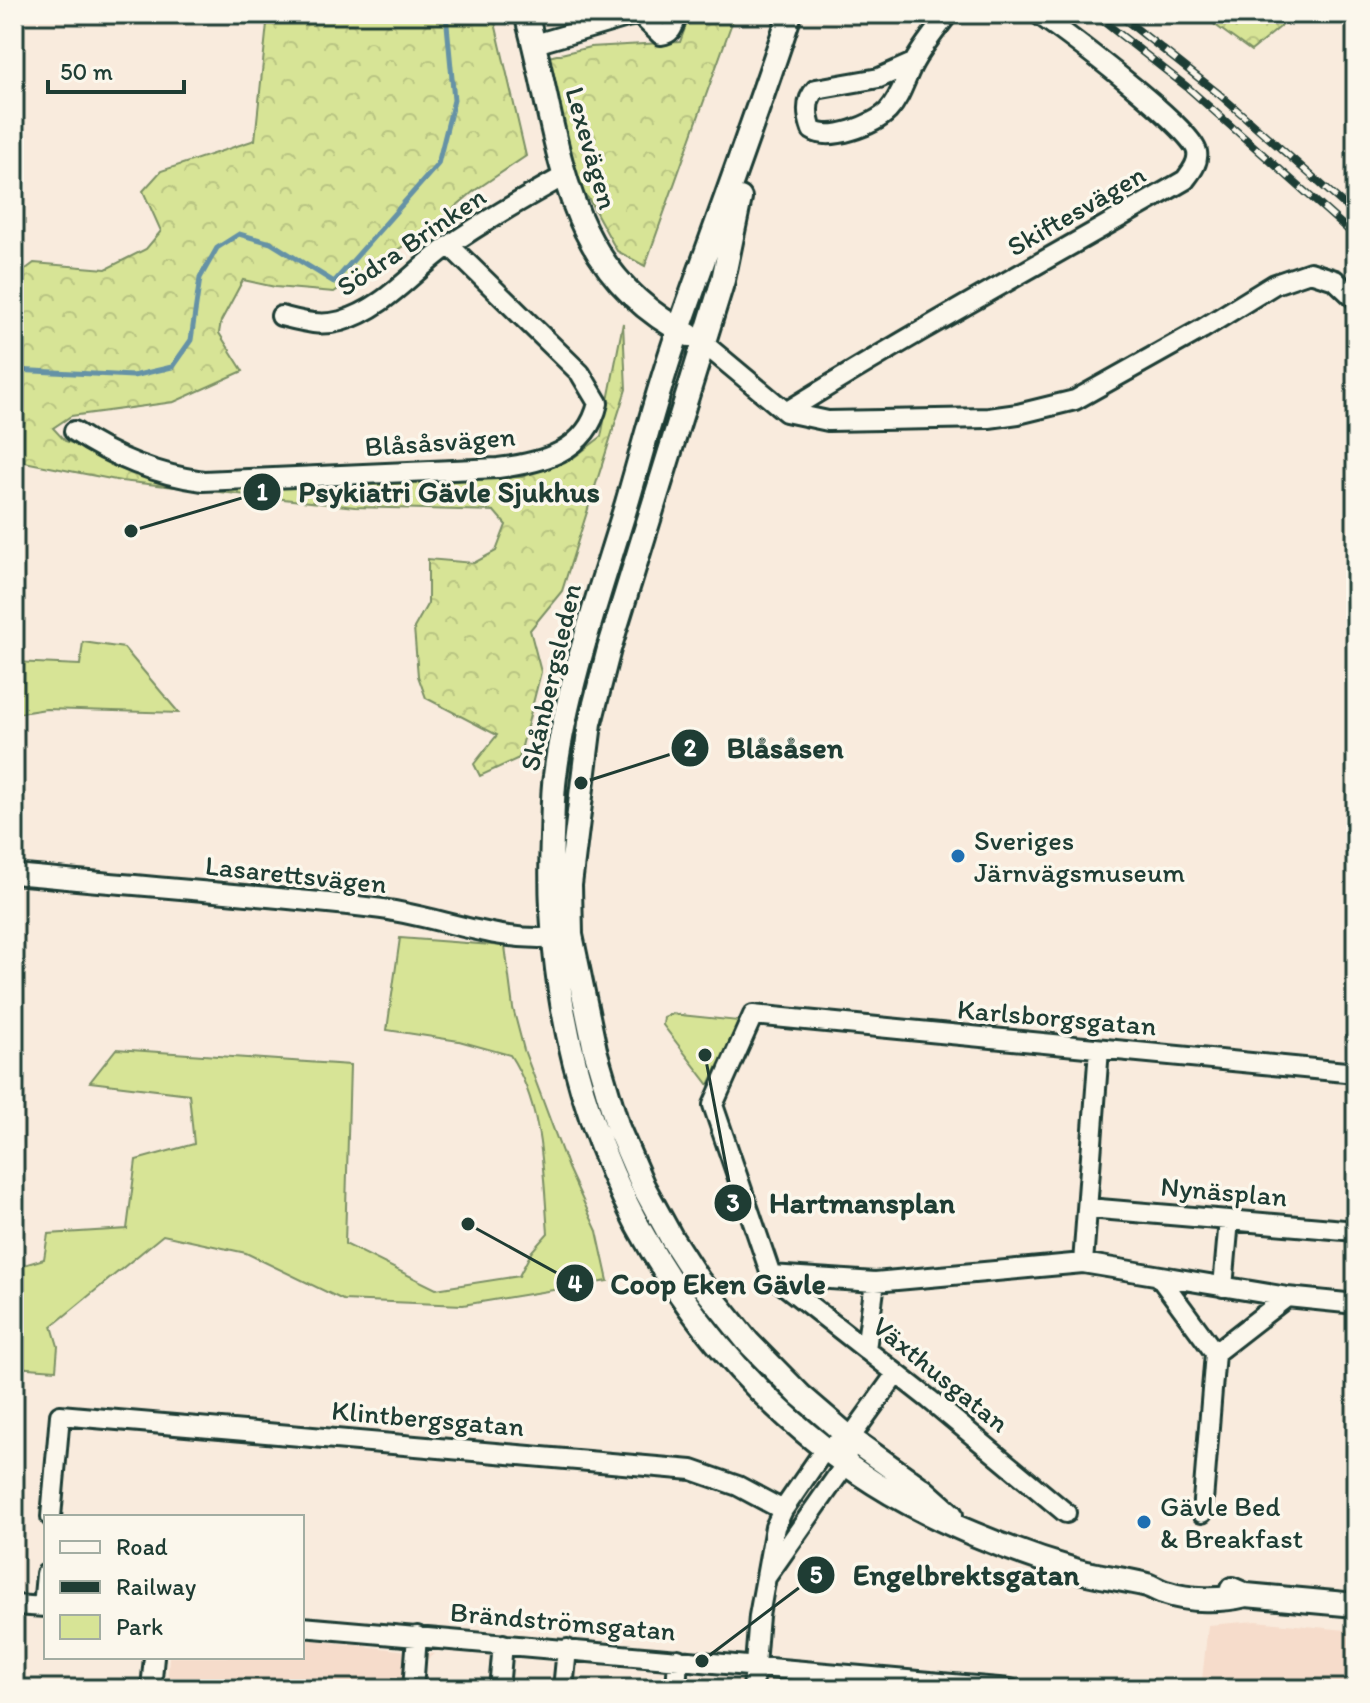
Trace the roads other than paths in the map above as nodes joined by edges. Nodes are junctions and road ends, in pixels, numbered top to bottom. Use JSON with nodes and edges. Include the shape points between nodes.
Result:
{"nodes":[{"id":1,"x":526,"y":14,"type":"edge"},
{"id":2,"x":674,"y":14,"type":"edge"},
{"id":3,"x":790,"y":14,"type":"edge"},
{"id":4,"x":948,"y":14,"type":"edge"},
{"id":5,"x":1038,"y":14,"type":"edge"},
{"id":6,"x":644,"y":15,"type":"edge"},
{"id":7,"x":535,"y":44,"type":"junction"},
{"id":8,"x":913,"y":63,"type":"junction"},
{"id":9,"x":755,"y":121,"type":"junction"},
{"id":10,"x":564,"y":176,"type":"junction"},
{"id":11,"x":450,"y":246,"type":"junction"},
{"id":12,"x":1356,"y":300,"type":"edge"},
{"id":13,"x":281,"y":316,"type":"dead end"},
{"id":14,"x":679,"y":330,"type":"junction"},
{"id":15,"x":702,"y":342,"type":"junction"},
{"id":16,"x":786,"y":412,"type":"junction"},
{"id":17,"x":74,"y":431,"type":"dead end"},
{"id":18,"x":14,"y":874,"type":"edge"},
{"id":19,"x":561,"y":936,"type":"junction"},
{"id":20,"x":1099,"y":1049,"type":"junction"},
{"id":21,"x":1356,"y":1073,"type":"edge"},
{"id":22,"x":1088,"y":1208,"type":"junction"},
{"id":23,"x":1229,"y":1220,"type":"junction"},
{"id":24,"x":1356,"y":1231,"type":"edge"},
{"id":25,"x":1083,"y":1263,"type":"junction"},
{"id":26,"x":771,"y":1275,"type":"junction"},
{"id":27,"x":1160,"y":1278,"type":"junction"},
{"id":28,"x":875,"y":1282,"type":"junction"},
{"id":29,"x":1223,"y":1287,"type":"junction"},
{"id":30,"x":1287,"y":1297,"type":"junction"},
{"id":31,"x":1356,"y":1304,"type":"edge"},
{"id":32,"x":866,"y":1349,"type":"junction"},
{"id":33,"x":1215,"y":1353,"type":"junction"},
{"id":34,"x":896,"y":1374,"type":"junction"},
{"id":35,"x":850,"y":1438,"type":"junction"},
{"id":36,"x":825,"y":1449,"type":"junction"},
{"id":37,"x":845,"y":1465,"type":"junction"},
{"id":38,"x":783,"y":1510,"type":"junction"},
{"id":39,"x":1066,"y":1513,"type":"dead end"},
{"id":40,"x":1202,"y":1513,"type":"dead end"},
{"id":41,"x":51,"y":1515,"type":"edge"},
{"id":42,"x":963,"y":1527,"type":"junction"},
{"id":43,"x":767,"y":1576,"type":"junction"},
{"id":44,"x":14,"y":1605,"type":"edge"},
{"id":45,"x":1356,"y":1605,"type":"edge"},
{"id":46,"x":44,"y":1607,"type":"edge"},
{"id":47,"x":304,"y":1627,"type":"edge"},
{"id":48,"x":417,"y":1636,"type":"junction"},
{"id":49,"x":503,"y":1644,"type":"junction"},
{"id":50,"x":567,"y":1649,"type":"junction"},
{"id":51,"x":154,"y":1659,"type":"edge"},
{"id":52,"x":678,"y":1659,"type":"junction"},
{"id":53,"x":755,"y":1665,"type":"junction"},
{"id":54,"x":151,"y":1689,"type":"edge"},
{"id":55,"x":413,"y":1689,"type":"edge"},
{"id":56,"x":499,"y":1689,"type":"edge"},
{"id":57,"x":563,"y":1689,"type":"edge"},
{"id":58,"x":676,"y":1689,"type":"edge"},
{"id":59,"x":753,"y":1689,"type":"edge"},
{"id":60,"x":1010,"y":1689,"type":"edge"}],
"edges":[{"from":1,"to":7,"type":"street","name":"Lexevägen"},
{"from":2,"to":6,"type":"street","via":[[672,30],[661,35]]},
{"from":3,"to":9,"type":"street","name":"Skånbergsleden"},
{"from":4,"to":8,"type":"street"},
{"from":5,"to":16,"type":"street","name":"Skiftesvägen","via":[[1187,134],[1197,152],[1194,169],[1185,180]]},
{"from":6,"to":7,"type":"street"},
{"from":7,"to":10,"type":"street","name":"Lexevägen"},
{"from":8,"to":8,"type":"street","via":[[886,113],[848,132],[824,135],[812,130],[808,104],[816,89],[879,78]]},
{"from":9,"to":14,"type":"street","name":"Skånbergsleden"},
{"from":9,"to":15,"type":"street","name":"Skånbergsleden","via":[[723,280]]},
{"from":10,"to":11,"type":"street","name":"Södra Brinken"},
{"from":10,"to":14,"type":"street","name":"Lexevägen","via":[[583,228],[611,271]]},
{"from":11,"to":13,"type":"street","name":"Södra Brinken","via":[[364,312],[339,322],[312,324]]},
{"from":11,"to":17,"type":"street","name":"Blåsåsvägen","via":[[580,373],[598,403],[586,432],[568,450],[530,464],[498,468],[203,481],[176,478],[97,447]]},
{"from":12,"to":16,"type":"street","via":[[1335,280],[1310,272],[1275,284],[1075,400],[1018,414],[828,421]]},
{"from":14,"to":15,"type":"street","name":"Lexevägen"},
{"from":14,"to":19,"type":"street","name":"Skånbergsleden","via":[[567,713],[555,776],[550,885]]},
{"from":15,"to":16,"type":"street"},
{"from":15,"to":19,"type":"street","name":"Skånbergsleden","via":[[590,723]]},
{"from":18,"to":19,"type":"street","name":"Lasarettsvägen","via":[[378,908],[503,937]]},
{"from":19,"to":35,"type":"street","name":"Skånbergsleden","via":[[618,1128],[672,1239],[748,1342]]},
{"from":19,"to":36,"type":"street","name":"Skånbergsleden","via":[[569,1051],[594,1129],[635,1219],[701,1325],[762,1393]]},
{"from":20,"to":21,"type":"street","name":"Karlsborgsgatan"},
{"from":20,"to":22,"type":"street"},
{"from":20,"to":26,"type":"street","name":"Karlsborgsgatan","via":[[753,1015],[713,1105]]},
{"from":22,"to":23,"type":"street","name":"Nynäsplan"},
{"from":22,"to":25,"type":"street"},
{"from":23,"to":24,"type":"street","name":"Nynäsplan"},
{"from":23,"to":29,"type":"street"},
{"from":25,"to":27,"type":"street"},
{"from":25,"to":28,"type":"street"},
{"from":26,"to":28,"type":"street"},
{"from":26,"to":32,"type":"street","name":"Växthusgatan"},
{"from":27,"to":29,"type":"street"},
{"from":27,"to":33,"type":"street"},
{"from":28,"to":32,"type":"street"},
{"from":29,"to":30,"type":"street"},
{"from":30,"to":31,"type":"street"},
{"from":30,"to":33,"type":"street"},
{"from":32,"to":34,"type":"street","name":"Växthusgatan"},
{"from":33,"to":40,"type":"street"},
{"from":34,"to":35,"type":"street"},
{"from":34,"to":39,"type":"street","name":"Växthusgatan"},
{"from":35,"to":36,"type":"street"},
{"from":35,"to":37,"type":"street"},
{"from":35,"to":42,"type":"street","name":"Skånbergsleden","via":[[924,1491]]},
{"from":36,"to":37,"type":"street","name":"Skånbergsleden"},
{"from":36,"to":38,"type":"street"},
{"from":37,"to":42,"type":"street","name":"Skånbergsleden","via":[[915,1507]]},
{"from":37,"to":43,"type":"street"},
{"from":38,"to":41,"type":"street","name":"Klintbergsgatan","via":[[720,1478],[683,1469],[60,1415]]},
{"from":38,"to":43,"type":"street","via":[[772,1538]]},
{"from":42,"to":45,"type":"street","name":"Skånbergsleden","via":[[1055,1564],[1148,1585],[1171,1581],[1246,1595]]},
{"from":43,"to":53,"type":"street"},
{"from":44,"to":46,"type":"street"},
{"from":47,"to":48,"type":"street","name":"Brändströmsgatan"},
{"from":48,"to":49,"type":"street","name":"Brändströmsgatan"},
{"from":48,"to":55,"type":"street"},
{"from":49,"to":50,"type":"street","name":"Brändströmsgatan"},
{"from":49,"to":56,"type":"street"},
{"from":50,"to":52,"type":"street","name":"Brändströmsgatan"},
{"from":50,"to":57,"type":"street"},
{"from":51,"to":54,"type":"street"},
{"from":52,"to":53,"type":"street","name":"Brändströmsgatan"},
{"from":52,"to":58,"type":"street"},
{"from":53,"to":59,"type":"street"},
{"from":53,"to":60,"type":"street","name":"Brändströmsgatan"}]}
